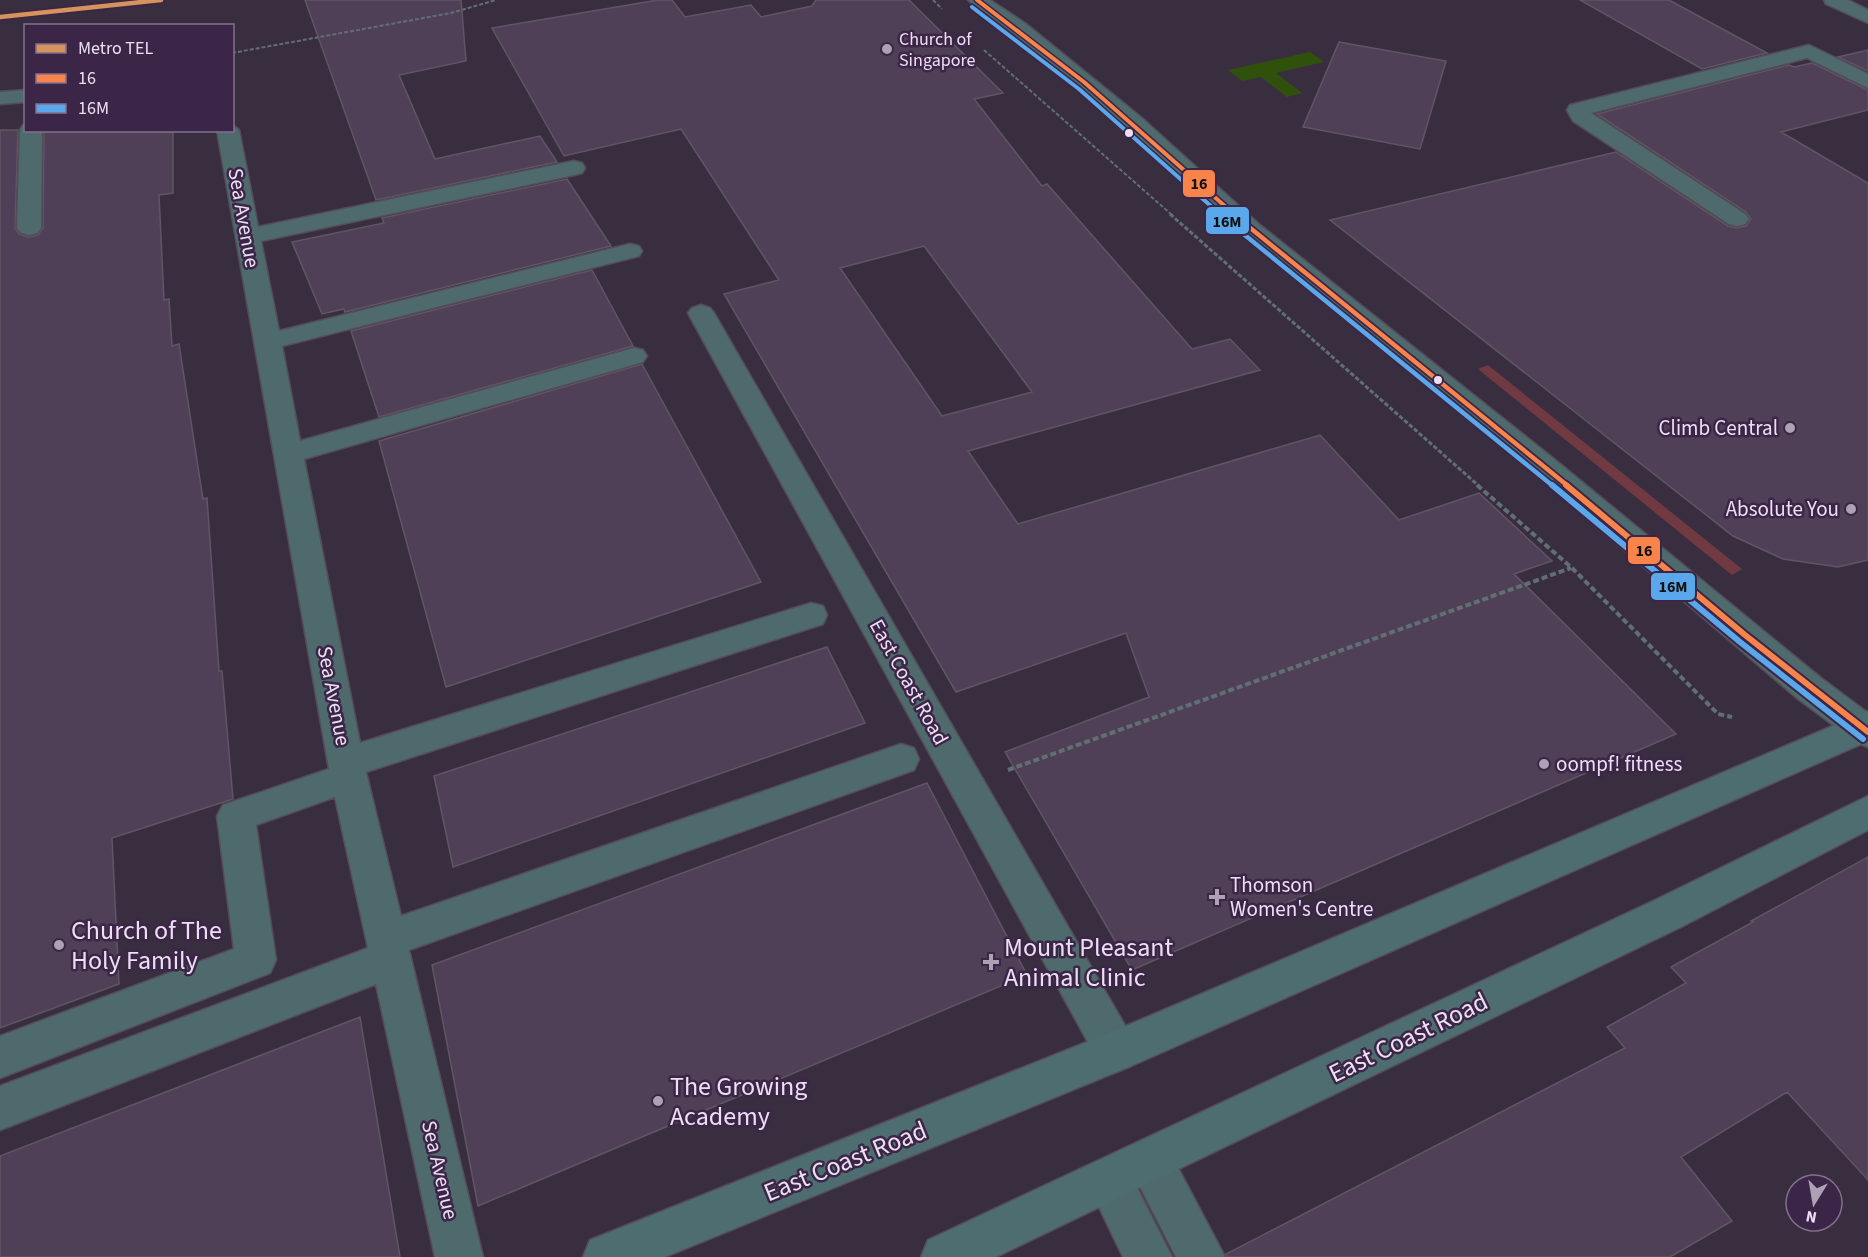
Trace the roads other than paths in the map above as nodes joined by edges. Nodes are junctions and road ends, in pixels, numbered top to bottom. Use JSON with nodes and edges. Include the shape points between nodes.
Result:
{"nodes":[{"id":1,"x":977,"y":0,"type":"edge"},
{"id":2,"x":1833,"y":0,"type":"edge"},
{"id":3,"x":998,"y":10,"type":"edge"},
{"id":4,"x":1868,"y":17,"type":"edge"},
{"id":5,"x":1868,"y":82,"type":"edge"},
{"id":6,"x":24,"y":96,"type":"edge"},
{"id":7,"x":0,"y":98,"type":"edge"},
{"id":8,"x":31,"y":132,"type":"edge"},
{"id":9,"x":228,"y":132,"type":"edge"},
{"id":10,"x":574,"y":168,"type":"dead end"},
{"id":11,"x":1737,"y":219,"type":"dead end"},
{"id":12,"x":29,"y":228,"type":"dead end"},
{"id":13,"x":247,"y":237,"type":"junction"},
{"id":14,"x":630,"y":251,"type":"dead end"},
{"id":15,"x":701,"y":312,"type":"dead end"},
{"id":16,"x":266,"y":342,"type":"junction"},
{"id":17,"x":634,"y":356,"type":"dead end"},
{"id":18,"x":287,"y":454,"type":"junction"},
{"id":19,"x":811,"y":615,"type":"dead end"},
{"id":20,"x":1866,"y":728,"type":"edge"},
{"id":21,"x":901,"y":759,"type":"dead end"},
{"id":22,"x":348,"y":770,"type":"junction"},
{"id":23,"x":1868,"y":812,"type":"edge"},
{"id":24,"x":389,"y":949,"type":"junction"},
{"id":25,"x":1116,"y":1051,"type":"junction"},
{"id":26,"x":0,"y":1058,"type":"edge"},
{"id":27,"x":0,"y":1108,"type":"edge"},
{"id":28,"x":1150,"y":1161,"type":"junction"},
{"id":29,"x":1109,"y":1180,"type":"junction"},
{"id":30,"x":459,"y":1257,"type":"edge"},
{"id":31,"x":607,"y":1257,"type":"edge"},
{"id":32,"x":945,"y":1257,"type":"edge"},
{"id":33,"x":1148,"y":1257,"type":"edge"},
{"id":34,"x":1200,"y":1257,"type":"edge"}],
"edges":[{"from":1,"to":3,"type":"street"},
{"from":2,"to":4,"type":"street"},
{"from":3,"to":20,"type":"street","via":[[1135,124],[1252,230],[1544,466],[1809,688]]},
{"from":5,"to":11,"type":"street","via":[[1809,51],[1578,110],[1581,116]]},
{"from":6,"to":7,"type":"street"},
{"from":8,"to":12,"type":"street"},
{"from":9,"to":13,"type":"street","name":"Sea Avenue"},
{"from":10,"to":13,"type":"street"},
{"from":13,"to":16,"type":"street","name":"Sea Avenue"},
{"from":14,"to":16,"type":"street"},
{"from":15,"to":25,"type":"street","name":"East Coast Road"},
{"from":16,"to":18,"type":"street","name":"Sea Avenue"},
{"from":17,"to":18,"type":"street"},
{"from":18,"to":22,"type":"street","name":"Sea Avenue"},
{"from":19,"to":22,"type":"street"},
{"from":20,"to":25,"type":"main road","name":"East Coast Road"},
{"from":21,"to":24,"type":"street"},
{"from":22,"to":24,"type":"street","name":"Sea Avenue"},
{"from":22,"to":26,"type":"street","via":[[236,816],[256,960]]},
{"from":23,"to":28,"type":"main road","name":"East Coast Road","via":[[1667,914]]},
{"from":24,"to":27,"type":"street"},
{"from":24,"to":30,"type":"street","name":"Sea Avenue"},
{"from":25,"to":31,"type":"main road","name":"East Coast Road"},
{"from":28,"to":29,"type":"main road","name":"East Coast Road"},
{"from":28,"to":34,"type":"street"},
{"from":29,"to":32,"type":"main road","name":"East Coast Road"},
{"from":29,"to":33,"type":"street"}]}
